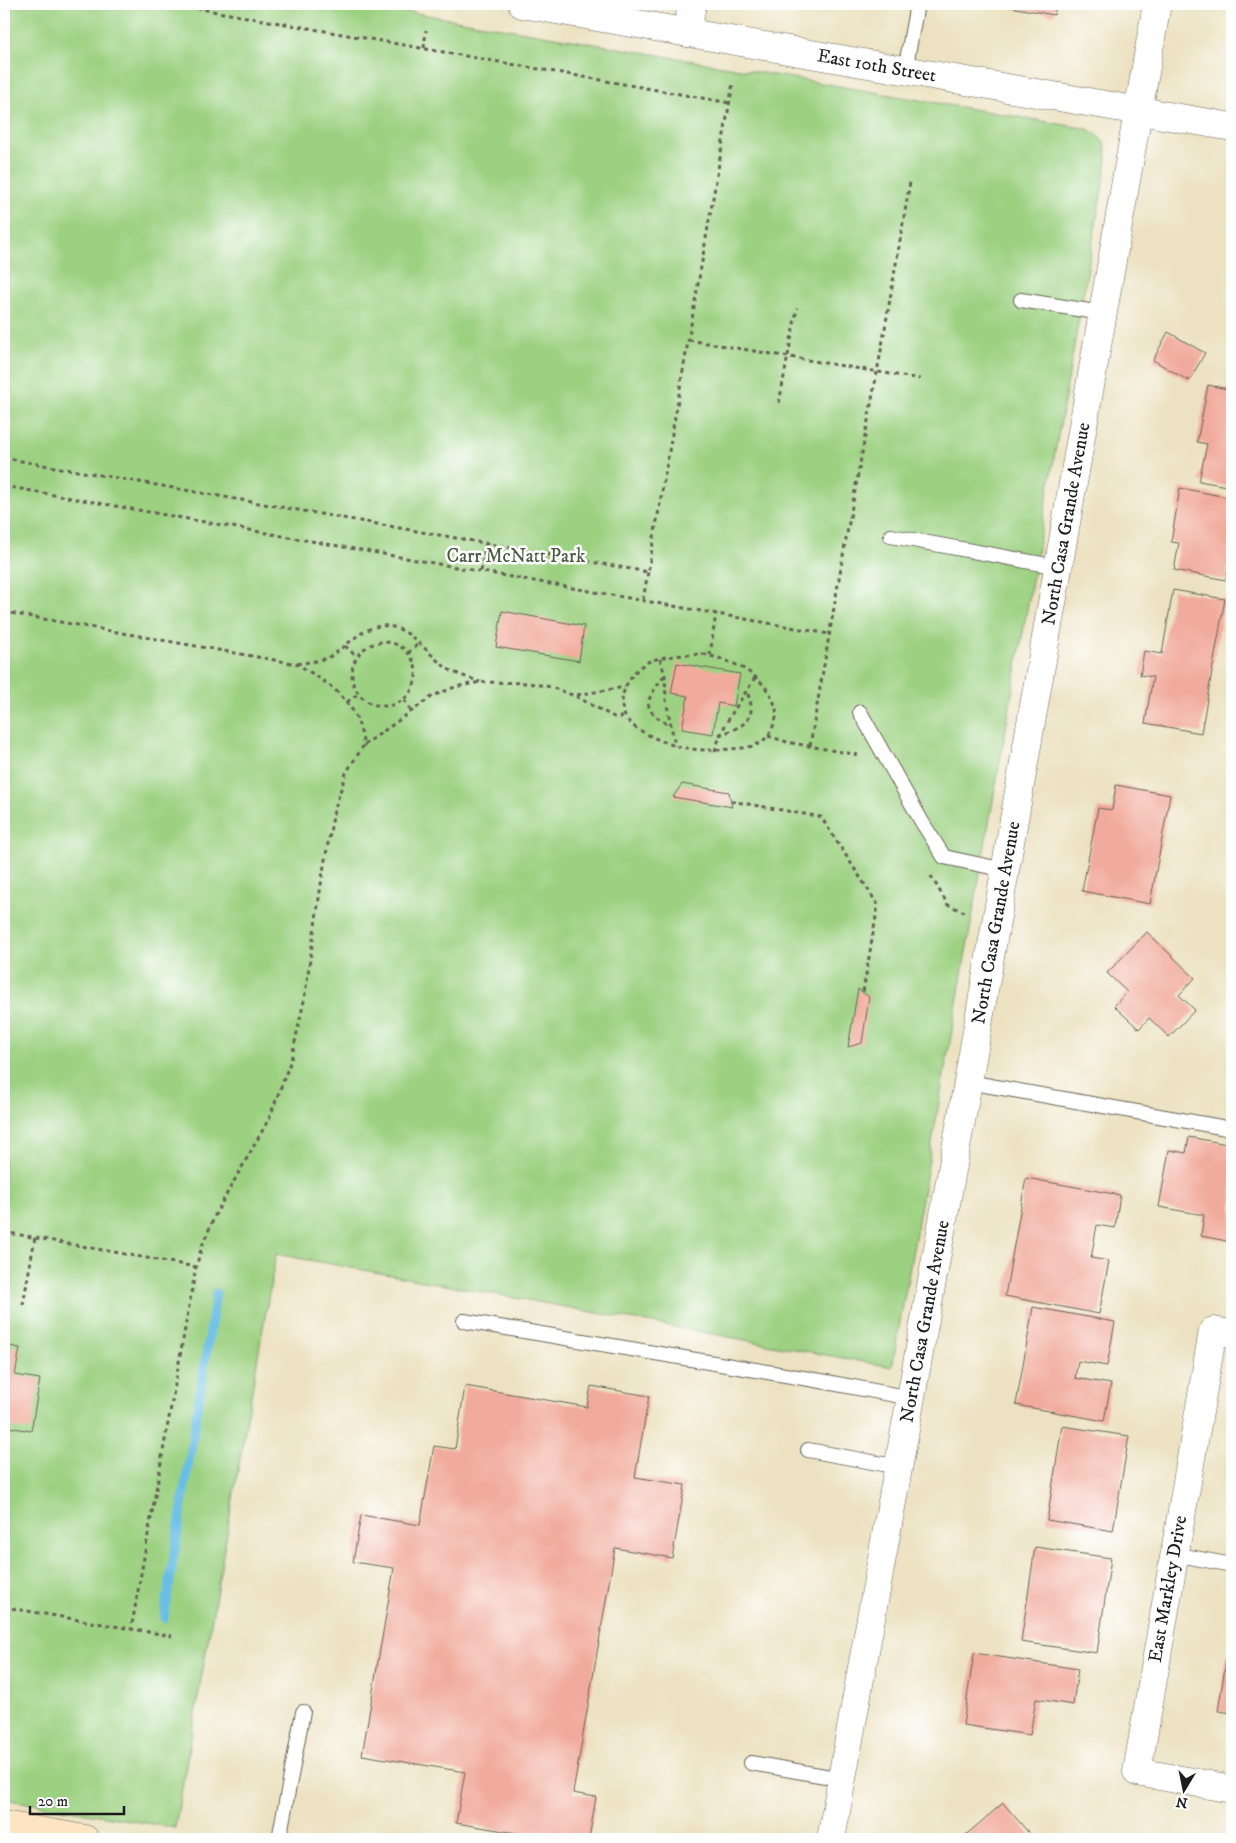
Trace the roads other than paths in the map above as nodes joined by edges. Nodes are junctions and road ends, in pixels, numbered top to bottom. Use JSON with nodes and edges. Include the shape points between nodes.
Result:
{"nodes":[{"id":1,"x":522,"y":4,"type":"edge"},
{"id":2,"x":692,"y":4,"type":"edge"},
{"id":3,"x":917,"y":4,"type":"edge"},
{"id":4,"x":1157,"y":4,"type":"edge"},
{"id":5,"x":687,"y":33,"type":"junction"},
{"id":6,"x":905,"y":70,"type":"junction"},
{"id":7,"x":1137,"y":111,"type":"junction"},
{"id":8,"x":1232,"y":128,"type":"edge"},
{"id":9,"x":1021,"y":300,"type":"dead end"},
{"id":10,"x":1102,"y":313,"type":"junction"},
{"id":11,"x":891,"y":536,"type":"dead end"},
{"id":12,"x":1058,"y":567,"type":"junction"},
{"id":13,"x":860,"y":712,"type":"dead end"},
{"id":14,"x":1005,"y":870,"type":"junction"},
{"id":15,"x":968,"y":1082,"type":"junction"},
{"id":16,"x":1232,"y":1129,"type":"edge"},
{"id":17,"x":464,"y":1321,"type":"dead end"},
{"id":18,"x":1232,"y":1334,"type":"edge"},
{"id":19,"x":911,"y":1398,"type":"junction"},
{"id":20,"x":808,"y":1450,"type":"dead end"},
{"id":21,"x":899,"y":1467,"type":"junction"},
{"id":22,"x":1174,"y":1554,"type":"junction"},
{"id":23,"x":1232,"y":1565,"type":"edge"},
{"id":24,"x":303,"y":1712,"type":"dead end"},
{"id":25,"x":751,"y":1763,"type":"dead end"},
{"id":26,"x":842,"y":1779,"type":"junction"},
{"id":27,"x":1232,"y":1789,"type":"edge"},
{"id":28,"x":4,"y":1826,"type":"edge"},
{"id":29,"x":85,"y":1839,"type":"edge"},
{"id":30,"x":279,"y":1839,"type":"edge"},
{"id":31,"x":831,"y":1839,"type":"edge"}],
"edges":[{"from":1,"to":5,"type":"street","name":"East 10th Street"},
{"from":2,"to":5,"type":"street"},
{"from":3,"to":6,"type":"lane"},
{"from":4,"to":7,"type":"street","name":"North Casa Grande Avenue"},
{"from":5,"to":6,"type":"street","name":"East 10th Street"},
{"from":6,"to":7,"type":"street","name":"East 10th Street"},
{"from":7,"to":8,"type":"street","name":"East 10th Street"},
{"from":7,"to":10,"type":"street","name":"North Casa Grande Avenue"},
{"from":9,"to":10,"type":"lane"},
{"from":10,"to":12,"type":"street","name":"North Casa Grande Avenue"},
{"from":11,"to":12,"type":"lane"},
{"from":12,"to":14,"type":"street","name":"North Casa Grande Avenue"},
{"from":13,"to":14,"type":"lane","via":[[944,857]]},
{"from":14,"to":15,"type":"street","name":"North Casa Grande Avenue"},
{"from":15,"to":16,"type":"lane"},
{"from":15,"to":19,"type":"street","name":"North Casa Grande Avenue"},
{"from":17,"to":19,"type":"lane"},
{"from":18,"to":22,"type":"street","name":"East Markley Drive","via":[[1213,1330]]},
{"from":19,"to":21,"type":"street","name":"North Casa Grande Avenue"},
{"from":20,"to":21,"type":"lane"},
{"from":21,"to":26,"type":"street","name":"North Casa Grande Avenue"},
{"from":22,"to":23,"type":"lane"},
{"from":22,"to":27,"type":"street","name":"East Markley Drive","via":[[1137,1772]]},
{"from":24,"to":30,"type":"lane"},
{"from":25,"to":26,"type":"lane"},
{"from":26,"to":31,"type":"street","name":"North Casa Grande Avenue"},
{"from":28,"to":29,"type":"street"}]}
